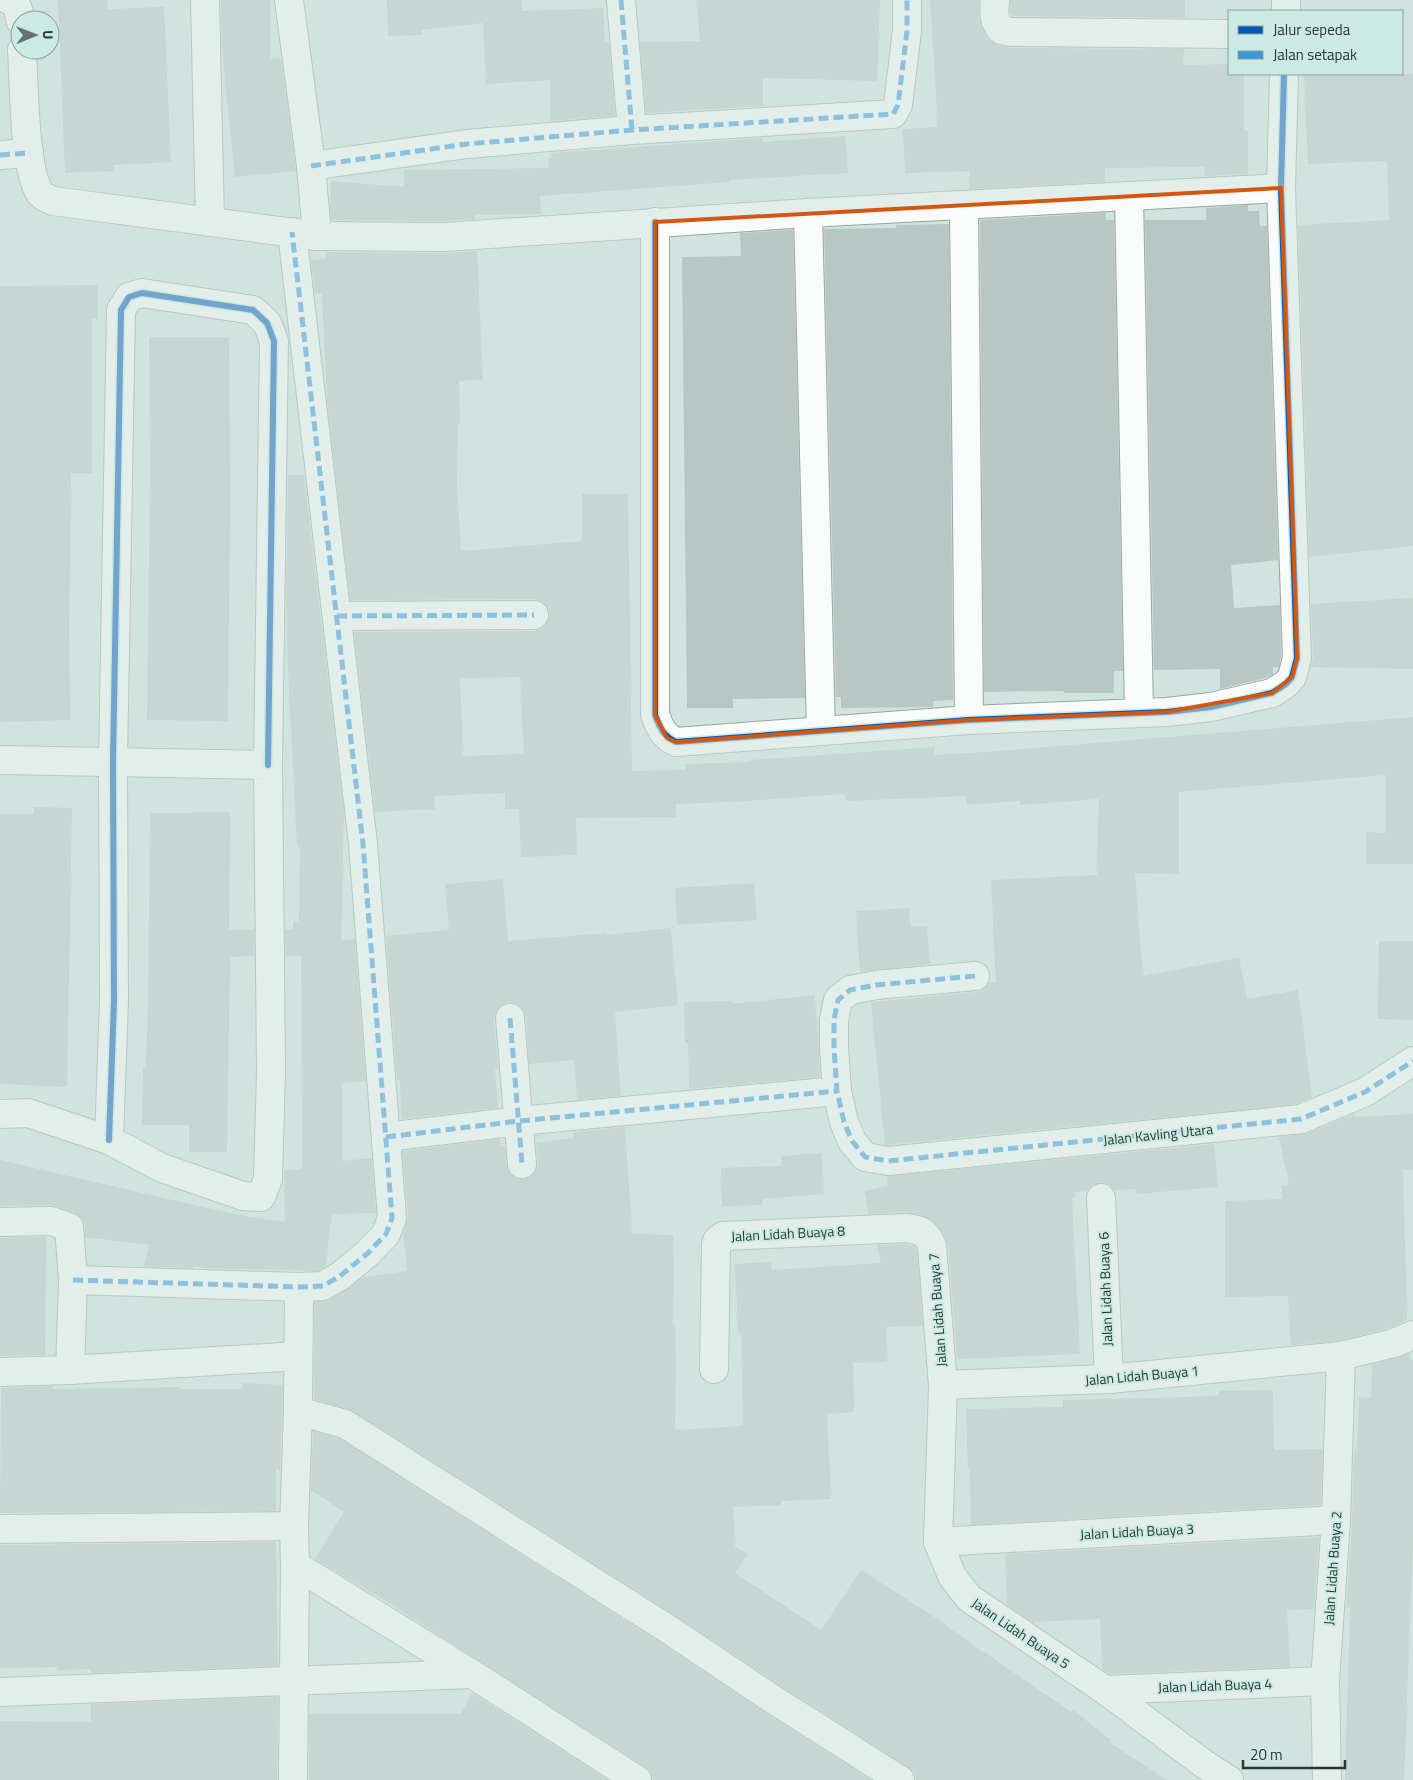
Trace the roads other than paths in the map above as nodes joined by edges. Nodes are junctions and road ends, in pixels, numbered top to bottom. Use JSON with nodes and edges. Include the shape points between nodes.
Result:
{"nodes":[{"id":1,"x":205,"y":0,"type":"edge"},
{"id":2,"x":290,"y":0,"type":"edge"},
{"id":3,"x":621,"y":0,"type":"edge"},
{"id":4,"x":907,"y":0,"type":"edge"},
{"id":5,"x":995,"y":0,"type":"edge"},
{"id":6,"x":1228,"y":34,"type":"edge"},
{"id":7,"x":23,"y":60,"type":"edge"},
{"id":8,"x":1284,"y":75,"type":"edge"},
{"id":9,"x":632,"y":130,"type":"junction"},
{"id":10,"x":29,"y":154,"type":"junction"},
{"id":11,"x":0,"y":155,"type":"edge"},
{"id":12,"x":311,"y":166,"type":"junction"},
{"id":13,"x":1282,"y":188,"type":"junction"},
{"id":14,"x":1129,"y":196,"type":"junction"},
{"id":15,"x":964,"y":205,"type":"junction"},
{"id":16,"x":808,"y":213,"type":"junction"},
{"id":17,"x":210,"y":222,"type":"junction"},
{"id":18,"x":656,"y":222,"type":"junction"},
{"id":19,"x":305,"y":234,"type":"junction"},
{"id":20,"x":534,"y":615,"type":"dead end"},
{"id":21,"x":337,"y":616,"type":"junction"},
{"id":22,"x":1139,"y":712,"type":"junction"},
{"id":23,"x":969,"y":720,"type":"junction"},
{"id":24,"x":820,"y":731,"type":"junction"},
{"id":25,"x":0,"y":760,"type":"edge"},
{"id":26,"x":113,"y":762,"type":"junction"},
{"id":27,"x":268,"y":765,"type":"junction"},
{"id":28,"x":975,"y":976,"type":"dead end"},
{"id":29,"x":510,"y":1018,"type":"dead end"},
{"id":30,"x":1413,"y":1061,"type":"edge"},
{"id":31,"x":836,"y":1091,"type":"junction"},
{"id":32,"x":0,"y":1114,"type":"edge"},
{"id":33,"x":519,"y":1121,"type":"junction"},
{"id":34,"x":386,"y":1137,"type":"junction"},
{"id":35,"x":109,"y":1140,"type":"junction"},
{"id":36,"x":522,"y":1164,"type":"dead end"},
{"id":37,"x":1101,"y":1198,"type":"dead end"},
{"id":38,"x":0,"y":1222,"type":"edge"},
{"id":39,"x":928,"y":1236,"type":"joint"},
{"id":40,"x":73,"y":1280,"type":"junction"},
{"id":41,"x":298,"y":1288,"type":"junction"},
{"id":42,"x":1413,"y":1335,"type":"edge"},
{"id":43,"x":298,"y":1356,"type":"junction"},
{"id":44,"x":1340,"y":1356,"type":"junction"},
{"id":45,"x":714,"y":1369,"type":"dead end"},
{"id":46,"x":70,"y":1370,"type":"junction"},
{"id":47,"x":0,"y":1372,"type":"edge"},
{"id":48,"x":1108,"y":1379,"type":"junction"},
{"id":49,"x":943,"y":1385,"type":"junction"},
{"id":50,"x":298,"y":1411,"type":"junction"},
{"id":51,"x":1336,"y":1520,"type":"junction"},
{"id":52,"x":294,"y":1526,"type":"junction"},
{"id":53,"x":0,"y":1529,"type":"edge"},
{"id":54,"x":938,"y":1542,"type":"junction"},
{"id":55,"x":295,"y":1565,"type":"junction"},
{"id":56,"x":472,"y":1674,"type":"junction"},
{"id":57,"x":294,"y":1680,"type":"junction"},
{"id":58,"x":1325,"y":1681,"type":"junction"},
{"id":59,"x":1105,"y":1690,"type":"junction"},
{"id":60,"x":0,"y":1692,"type":"edge"},
{"id":61,"x":293,"y":1780,"type":"edge"},
{"id":62,"x":637,"y":1780,"type":"edge"},
{"id":63,"x":900,"y":1780,"type":"edge"},
{"id":64,"x":1229,"y":1780,"type":"edge"},
{"id":65,"x":1327,"y":1780,"type":"edge"}],
"edges":[{"from":1,"to":17,"type":"street"},
{"from":2,"to":12,"type":"street"},
{"from":3,"to":9,"type":"street"},
{"from":4,"to":9,"type":"street","via":[[907,31],[898,105],[893,114]]},
{"from":5,"to":6,"type":"street","via":[[993,16],[996,23],[1002,30],[1011,32]]},
{"from":7,"to":10,"type":"street"},
{"from":8,"to":13,"type":"street"},
{"from":9,"to":12,"type":"street","via":[[467,144]]},
{"from":10,"to":11,"type":"street"},
{"from":10,"to":17,"type":"street","via":[[41,195],[54,201]]},
{"from":12,"to":19,"type":"street"},
{"from":13,"to":14,"type":"street"},
{"from":13,"to":22,"type":"street","via":[[1296,622],[1296,658],[1292,678],[1272,693],[1211,707]]},
{"from":14,"to":15,"type":"street"},
{"from":14,"to":22,"type":"street"},
{"from":15,"to":16,"type":"street"},
{"from":15,"to":23,"type":"street"},
{"from":16,"to":18,"type":"street"},
{"from":16,"to":24,"type":"street"},
{"from":17,"to":19,"type":"street"},
{"from":18,"to":19,"type":"street","via":[[444,237]]},
{"from":18,"to":24,"type":"street","via":[[655,715],[660,729],[667,738],[676,742]]},
{"from":19,"to":21,"type":"street"},
{"from":20,"to":21,"type":"street"},
{"from":21,"to":34,"type":"street","via":[[363,844]]},
{"from":22,"to":23,"type":"street"},
{"from":23,"to":24,"type":"street"},
{"from":25,"to":26,"type":"street"},
{"from":26,"to":27,"type":"street"},
{"from":26,"to":27,"type":"street","via":[[121,310],[129,297],[142,293],[253,310],[267,323],[274,341]]},
{"from":26,"to":35,"type":"street","via":[[114,1002]]},
{"from":27,"to":35,"type":"street","via":[[272,1071],[268,1179],[261,1197],[243,1196],[162,1168]]},
{"from":28,"to":31,"type":"street","via":[[850,990],[838,1000],[834,1020]]},
{"from":29,"to":33,"type":"street"},
{"from":30,"to":31,"type":"street","name":"Jalan Kavling Utara","via":[[1365,1092],[1301,1119],[888,1161],[865,1156],[852,1141]]},
{"from":31,"to":33,"type":"street"},
{"from":32,"to":35,"type":"street","via":[[28,1113]]},
{"from":33,"to":34,"type":"street"},
{"from":33,"to":36,"type":"street"},
{"from":34,"to":41,"type":"street","via":[[392,1218],[386,1234],[368,1253],[324,1286]]},
{"from":37,"to":48,"type":"street","name":"Jalan Lidah Buaya 6"},
{"from":38,"to":40,"type":"street","via":[[51,1221],[69,1227]]},
{"from":39,"to":45,"type":"street","name":"Jalan Lidah Buaya 8","via":[[919,1230],[906,1228],[723,1236],[716,1245]]},
{"from":39,"to":49,"type":"street","name":"Jalan Lidah Buaya 7","via":[[932,1246]]},
{"from":40,"to":41,"type":"street"},
{"from":40,"to":46,"type":"street"},
{"from":41,"to":43,"type":"street"},
{"from":42,"to":44,"type":"street","name":"Jalan Lidah Buaya 1"},
{"from":43,"to":46,"type":"street"},
{"from":43,"to":50,"type":"street"},
{"from":44,"to":48,"type":"street","name":"Jalan Lidah Buaya 1"},
{"from":44,"to":51,"type":"street","name":"Jalan Lidah Buaya 2"},
{"from":46,"to":47,"type":"street"},
{"from":48,"to":49,"type":"street","name":"Jalan Lidah Buaya 1"},
{"from":49,"to":54,"type":"street","name":"Jalan Lidah Buaya 5"},
{"from":50,"to":52,"type":"street"},
{"from":50,"to":63,"type":"street","via":[[345,1424]]},
{"from":51,"to":54,"type":"street","name":"Jalan Lidah Buaya 3"},
{"from":51,"to":58,"type":"street","name":"Jalan Lidah Buaya 2"},
{"from":52,"to":53,"type":"street"},
{"from":52,"to":55,"type":"street"},
{"from":54,"to":59,"type":"street","name":"Jalan Lidah Buaya 5","via":[[952,1576],[969,1598]]},
{"from":55,"to":56,"type":"street"},
{"from":55,"to":57,"type":"street"},
{"from":56,"to":57,"type":"street"},
{"from":56,"to":62,"type":"street"},
{"from":57,"to":60,"type":"street"},
{"from":57,"to":61,"type":"street"},
{"from":58,"to":59,"type":"street","name":"Jalan Lidah Buaya 4"},
{"from":58,"to":65,"type":"street","name":"Jalan Lidah Buaya 2"},
{"from":59,"to":64,"type":"street","name":"Jalan Lidah Buaya 5"}]}
